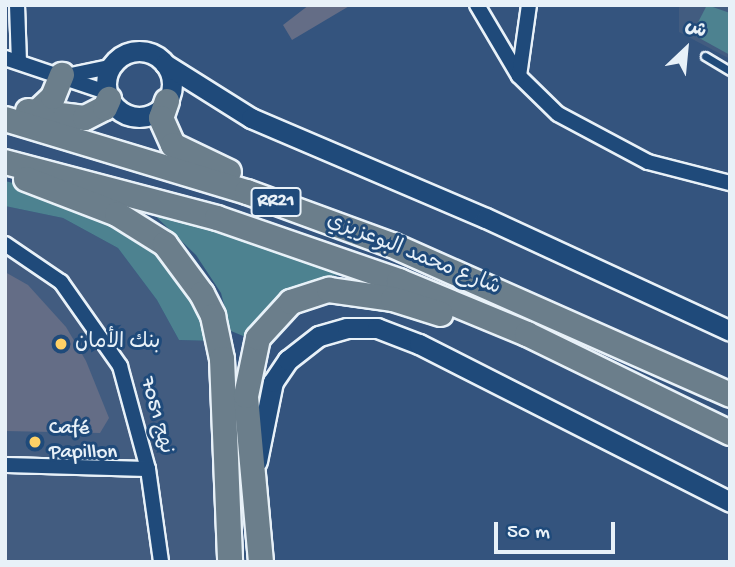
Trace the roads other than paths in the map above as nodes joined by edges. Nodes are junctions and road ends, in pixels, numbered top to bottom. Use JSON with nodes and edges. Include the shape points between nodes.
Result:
{"nodes":[{"id":1,"x":17,"y":5,"type":"edge"},
{"id":2,"x":477,"y":5,"type":"edge"},
{"id":3,"x":529,"y":5,"type":"edge"},
{"id":4,"x":705,"y":56,"type":"dead end"},
{"id":5,"x":12,"y":59,"type":"edge"},
{"id":6,"x":165,"y":64,"type":"junction"},
{"id":7,"x":110,"y":67,"type":"junction"},
{"id":8,"x":730,"y":71,"type":"edge"},
{"id":9,"x":63,"y":76,"type":"junction"},
{"id":10,"x":519,"y":76,"type":"junction"},
{"id":11,"x":108,"y":96,"type":"junction"},
{"id":12,"x":211,"y":96,"type":"junction"},
{"id":13,"x":168,"y":99,"type":"junction"},
{"id":14,"x":5,"y":106,"type":"edge"},
{"id":15,"x":36,"y":113,"type":"junction"},
{"id":16,"x":5,"y":119,"type":"edge"},
{"id":17,"x":5,"y":162,"type":"edge"},
{"id":18,"x":5,"y":172,"type":"edge"},
{"id":19,"x":730,"y":183,"type":"edge"},
{"id":20,"x":5,"y":244,"type":"edge"},
{"id":21,"x":392,"y":245,"type":"junction"},
{"id":22,"x":730,"y":331,"type":"edge"},
{"id":23,"x":527,"y":341,"type":"junction"},
{"id":24,"x":730,"y":395,"type":"edge"},
{"id":25,"x":730,"y":433,"type":"edge"},
{"id":26,"x":5,"y":465,"type":"edge"},
{"id":27,"x":148,"y":469,"type":"junction"},
{"id":28,"x":254,"y":476,"type":"junction"},
{"id":29,"x":730,"y":502,"type":"edge"},
{"id":30,"x":161,"y":562,"type":"edge"},
{"id":31,"x":230,"y":562,"type":"edge"},
{"id":32,"x":261,"y":562,"type":"edge"}],
"edges":[{"from":1,"to":5,"type":"street"},
{"from":2,"to":10,"type":"street"},
{"from":3,"to":10,"type":"street"},
{"from":4,"to":8,"type":"lane"},
{"from":5,"to":9,"type":"street"},
{"from":6,"to":7,"type":"street","via":[[144,51],[130,52]]},
{"from":6,"to":12,"type":"street"},
{"from":6,"to":13,"type":"street","via":[[171,76]]},
{"from":7,"to":9,"type":"street"},
{"from":7,"to":11,"type":"street"},
{"from":9,"to":11,"type":"street"},
{"from":9,"to":15,"type":"highway","via":[[54,97]]},
{"from":10,"to":19,"type":"street","via":[[558,114],[648,162]]},
{"from":11,"to":13,"type":"street","via":[[134,117],[159,111]]},
{"from":11,"to":15,"type":"highway","via":[[105,108],[86,118]]},
{"from":12,"to":13,"type":"street"},
{"from":12,"to":22,"type":"street"},
{"from":13,"to":21,"type":"highway","via":[[161,118],[163,130],[180,150]]},
{"from":14,"to":15,"type":"highway"},
{"from":16,"to":21,"type":"highway","name":"شارع محمد البوعزيزي","number":"RR21","via":[[247,191]]},
{"from":17,"to":23,"type":"highway","name":"شارع محمد البوعزيزي","number":"RR21","via":[[217,218],[399,281]]},
{"from":18,"to":31,"type":"highway","via":[[117,214],[179,259],[202,294],[213,316],[222,359]]},
{"from":20,"to":27,"type":"street","name":"نهج 7051","via":[[61,282],[97,328],[120,366]]},
{"from":21,"to":24,"type":"highway","name":"شارع محمد البوعزيزي","number":"RR21"},
{"from":23,"to":25,"type":"highway","name":"شارع محمد البوعزيزي","number":"RR21"},
{"from":23,"to":28,"type":"highway","via":[[368,294],[329,290],[291,302],[258,338],[250,366],[247,397]]},
{"from":26,"to":27,"type":"street"},
{"from":27,"to":30,"type":"street","name":"نهج 7051"},
{"from":28,"to":29,"type":"street","via":[[273,382],[288,360],[319,336],[347,328],[377,328],[419,344]]},
{"from":28,"to":32,"type":"highway"}]}
